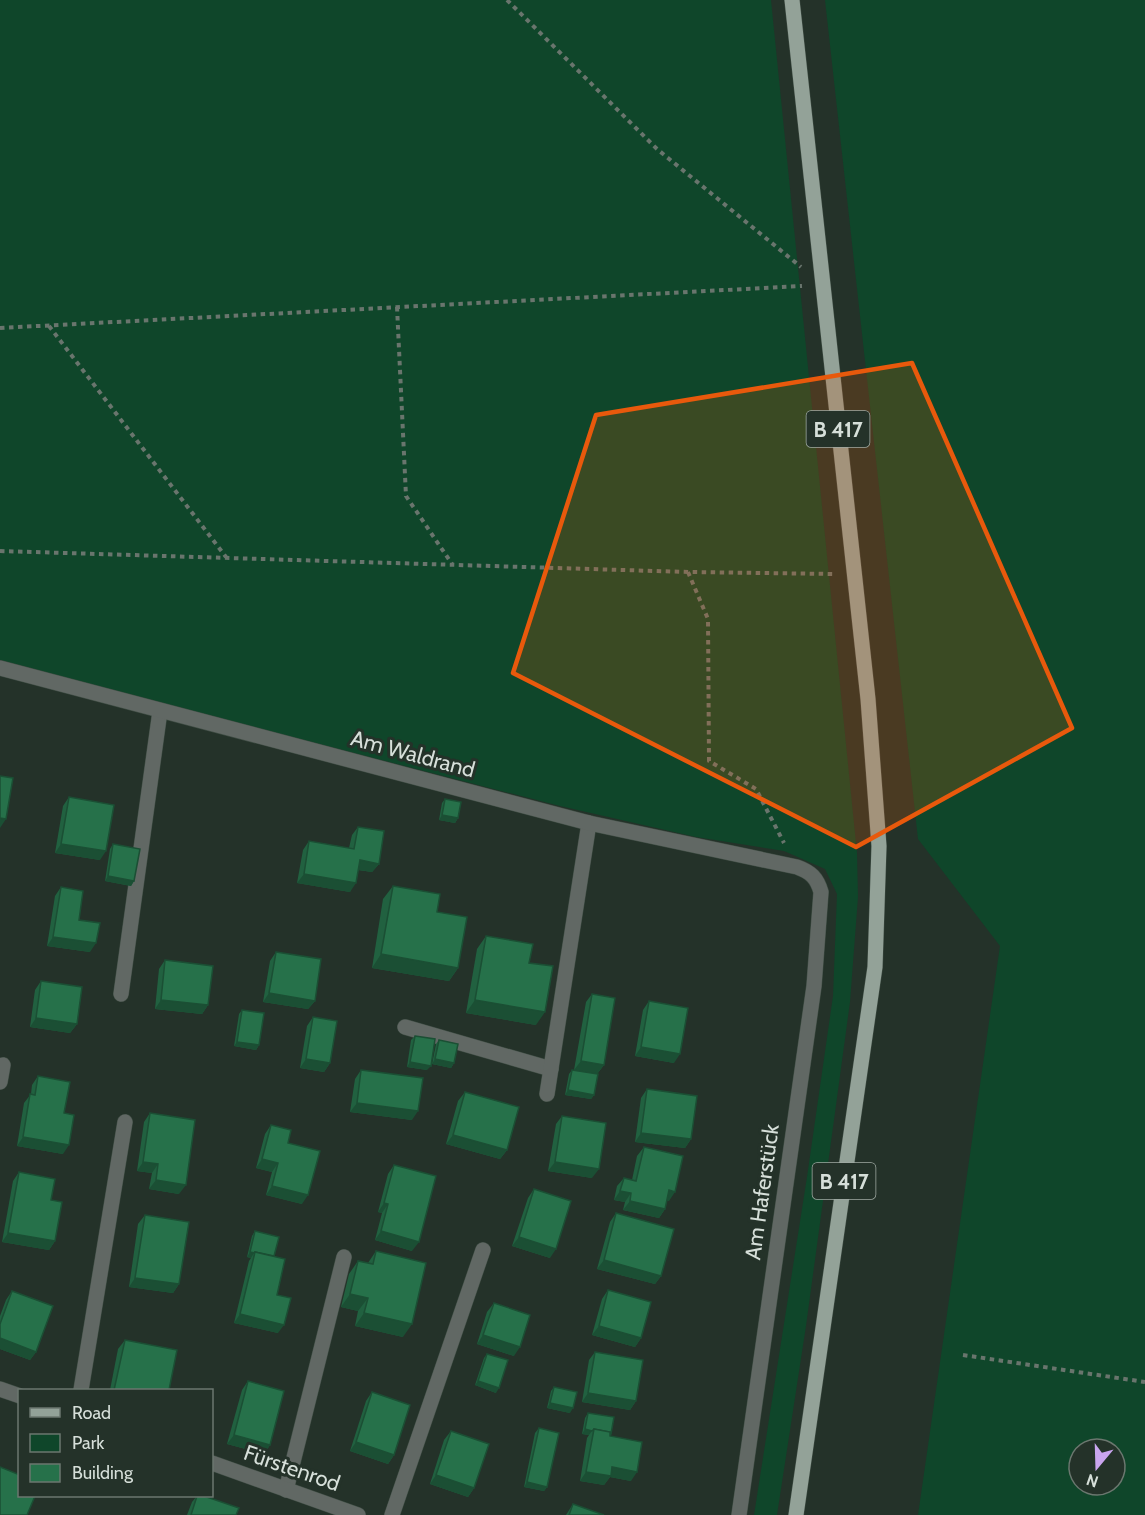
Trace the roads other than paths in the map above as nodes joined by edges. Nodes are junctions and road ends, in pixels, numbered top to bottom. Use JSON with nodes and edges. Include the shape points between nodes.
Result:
{"nodes":[{"id":1,"x":792,"y":0,"type":"edge"},
{"id":2,"x":0,"y":668,"type":"edge"},
{"id":3,"x":160,"y":711,"type":"junction"},
{"id":4,"x":589,"y":823,"type":"junction"},
{"id":5,"x":814,"y":877,"type":"joint"},
{"id":6,"x":120,"y":994,"type":"dead end"},
{"id":7,"x":405,"y":1027,"type":"dead end"},
{"id":8,"x":3,"y":1065,"type":"dead end"},
{"id":9,"x":551,"y":1070,"type":"junction"},
{"id":10,"x":0,"y":1082,"type":"edge"},
{"id":11,"x":547,"y":1094,"type":"dead end"},
{"id":12,"x":125,"y":1122,"type":"dead end"},
{"id":13,"x":483,"y":1250,"type":"dead end"},
{"id":14,"x":344,"y":1257,"type":"dead end"},
{"id":15,"x":0,"y":1389,"type":"edge"},
{"id":16,"x":81,"y":1389,"type":"edge"},
{"id":17,"x":18,"y":1395,"type":"edge"},
{"id":18,"x":213,"y":1463,"type":"edge"},
{"id":19,"x":286,"y":1490,"type":"junction"},
{"id":20,"x":358,"y":1515,"type":"edge"},
{"id":21,"x":392,"y":1515,"type":"edge"},
{"id":22,"x":739,"y":1515,"type":"edge"},
{"id":23,"x":796,"y":1515,"type":"edge"}],
"edges":[{"from":1,"to":23,"type":"main road","number":"B 417","via":[[868,699],[879,846],[875,968]]},
{"from":2,"to":3,"type":"street","name":"Am Waldrand"},
{"from":3,"to":4,"type":"street","name":"Am Waldrand"},
{"from":3,"to":6,"type":"street"},
{"from":4,"to":5,"type":"street","name":"Am Waldrand","via":[[797,867]]},
{"from":4,"to":9,"type":"street"},
{"from":5,"to":22,"type":"street","name":"Am Haferstück","via":[[821,892],[814,986]]},
{"from":7,"to":9,"type":"street"},
{"from":8,"to":10,"type":"street"},
{"from":9,"to":11,"type":"street"},
{"from":12,"to":16,"type":"street"},
{"from":13,"to":21,"type":"street"},
{"from":14,"to":19,"type":"street"},
{"from":15,"to":17,"type":"street"},
{"from":18,"to":19,"type":"street","name":"Fürstenrod"},
{"from":19,"to":20,"type":"street","name":"Fürstenrod"}]}
